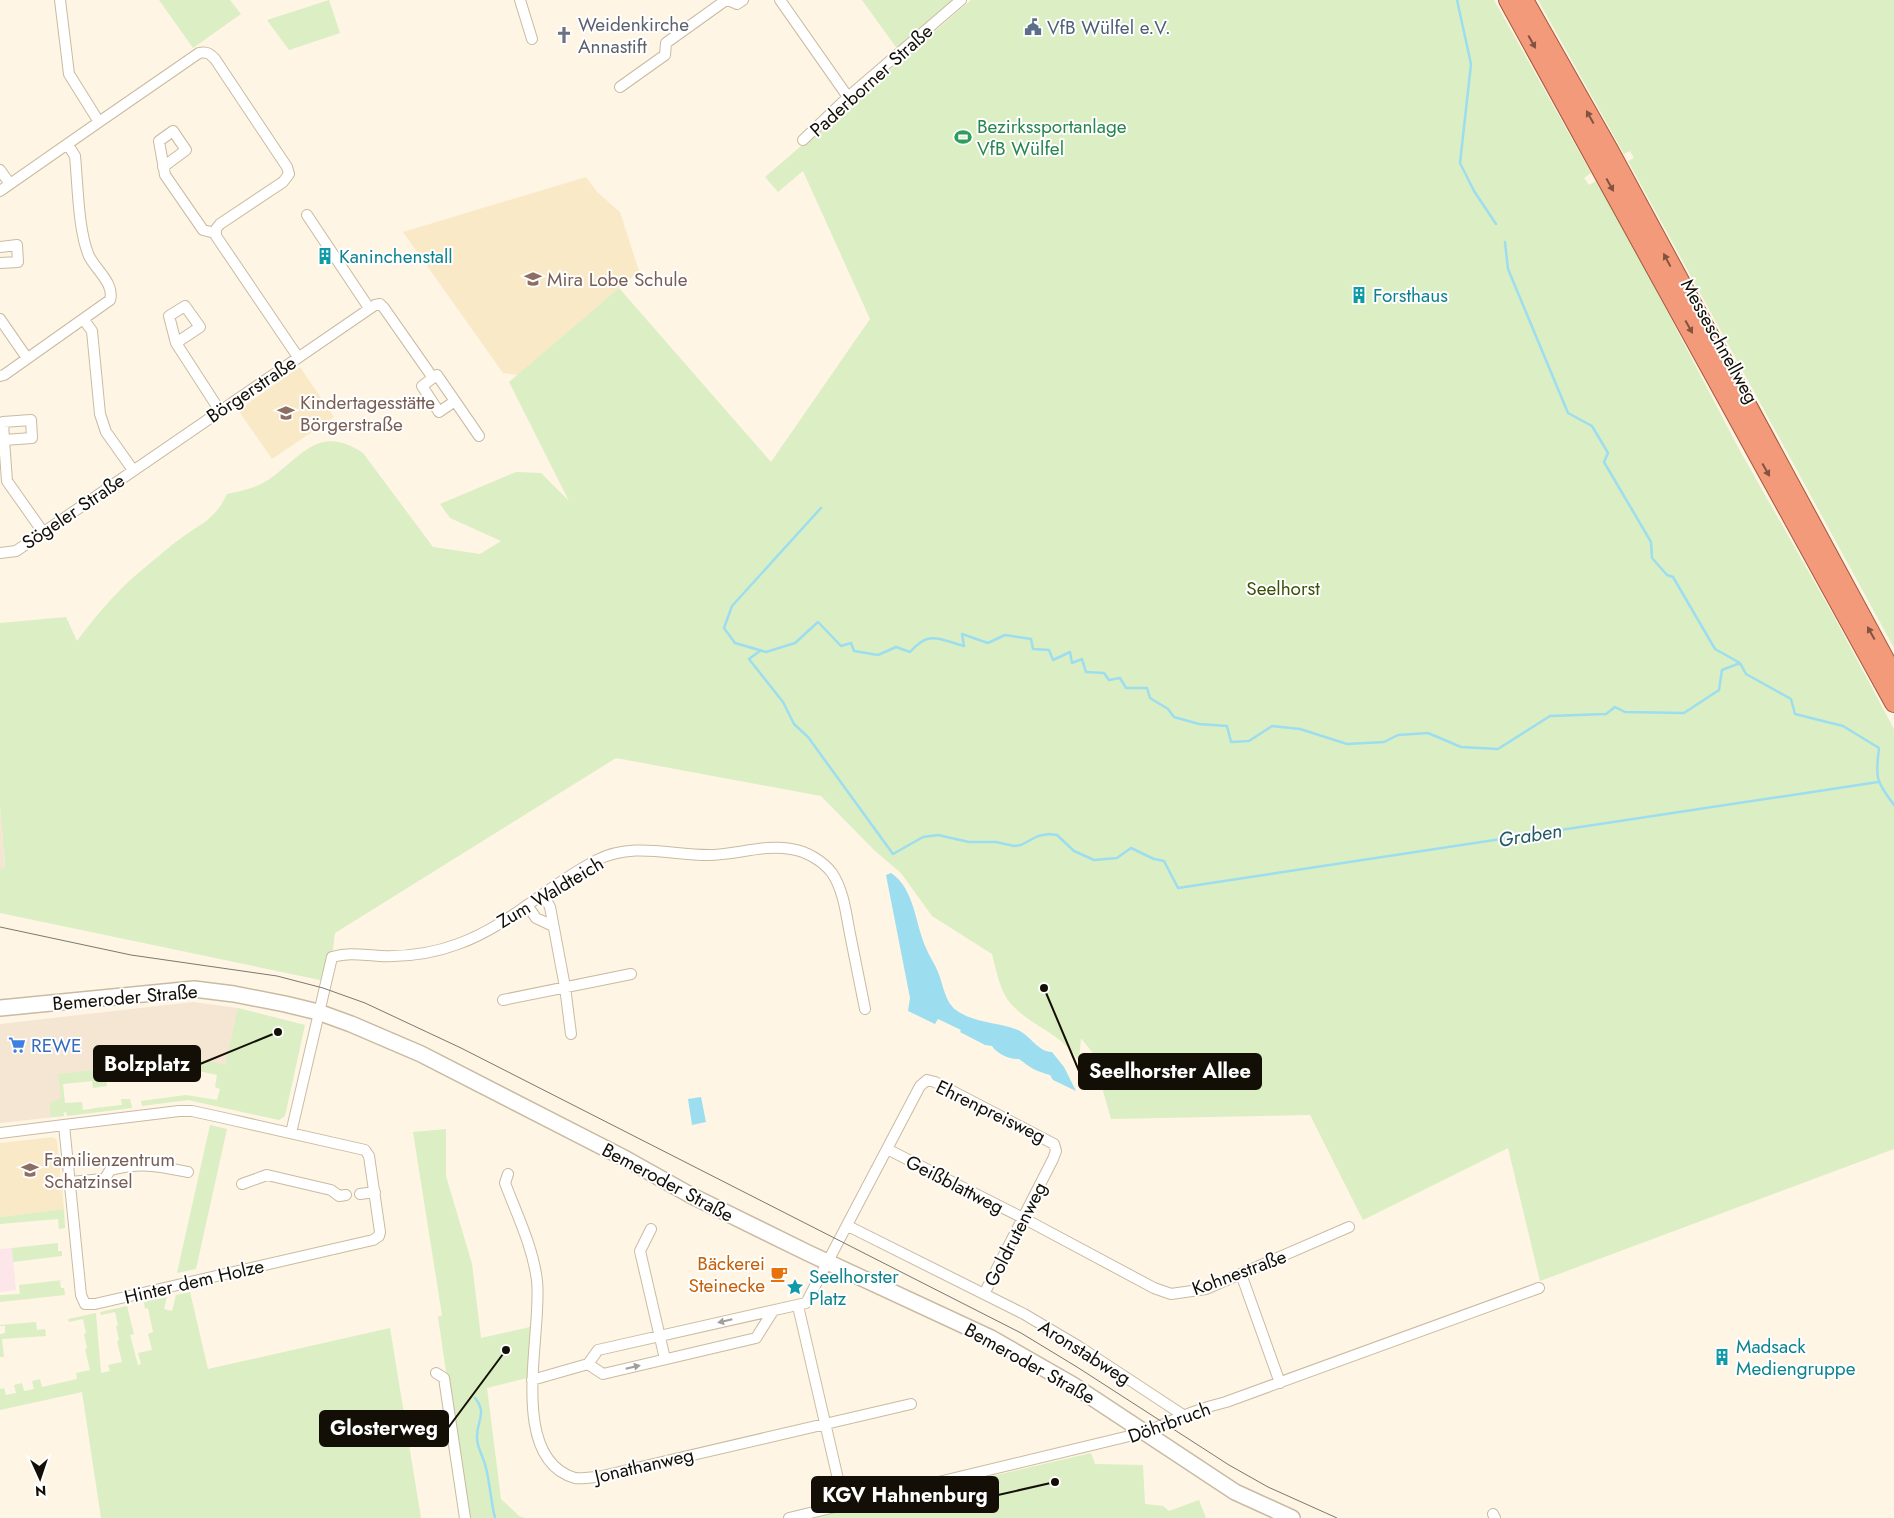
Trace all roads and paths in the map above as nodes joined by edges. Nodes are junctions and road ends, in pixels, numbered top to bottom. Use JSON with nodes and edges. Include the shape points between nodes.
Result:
{"nodes":[{"id":1,"x":60,"y":0,"type":"edge"},
{"id":2,"x":520,"y":0,"type":"edge"},
{"id":3,"x":727,"y":0,"type":"edge"},
{"id":4,"x":743,"y":0,"type":"edge"},
{"id":5,"x":780,"y":0,"type":"edge"},
{"id":6,"x":961,"y":0,"type":"edge"},
{"id":7,"x":1508,"y":0,"type":"edge"},
{"id":8,"x":1524,"y":0,"type":"edge"},
{"id":9,"x":532,"y":38,"type":"dead end"},
{"id":10,"x":620,"y":87,"type":"dead end"},
{"id":11,"x":848,"y":97,"type":"junction"},
{"id":12,"x":99,"y":122,"type":"junction"},
{"id":13,"x":803,"y":140,"type":"dead end"},
{"id":14,"x":68,"y":144,"type":"junction"},
{"id":15,"x":163,"y":167,"type":"dead end"},
{"id":16,"x":0,"y":170,"type":"edge"},
{"id":17,"x":10,"y":184,"type":"junction"},
{"id":18,"x":0,"y":191,"type":"edge"},
{"id":19,"x":307,"y":215,"type":"dead end"},
{"id":20,"x":215,"y":233,"type":"junction"},
{"id":21,"x":0,"y":247,"type":"edge"},
{"id":22,"x":0,"y":263,"type":"edge"},
{"id":23,"x":369,"y":308,"type":"junction"},
{"id":24,"x":0,"y":319,"type":"edge"},
{"id":25,"x":84,"y":320,"type":"junction"},
{"id":26,"x":176,"y":343,"type":"dead end"},
{"id":27,"x":298,"y":357,"type":"junction"},
{"id":28,"x":27,"y":358,"type":"junction"},
{"id":29,"x":0,"y":376,"type":"edge"},
{"id":30,"x":433,"y":378,"type":"junction"},
{"id":31,"x":455,"y":401,"type":"junction"},
{"id":32,"x":220,"y":411,"type":"junction"},
{"id":33,"x":479,"y":436,"type":"dead end"},
{"id":34,"x":4,"y":440,"type":"dead end"},
{"id":35,"x":133,"y":470,"type":"junction"},
{"id":36,"x":43,"y":532,"type":"junction"},
{"id":37,"x":0,"y":554,"type":"edge"},
{"id":38,"x":1894,"y":676,"type":"edge"},
{"id":39,"x":1894,"y":703,"type":"edge"},
{"id":40,"x":543,"y":894,"type":"junction"},
{"id":41,"x":527,"y":905,"type":"junction"},
{"id":42,"x":554,"y":926,"type":"junction"},
{"id":43,"x":631,"y":974,"type":"dead end"},
{"id":44,"x":565,"y":987,"type":"junction"},
{"id":45,"x":503,"y":1000,"type":"dead end"},
{"id":46,"x":0,"y":1008,"type":"edge"},
{"id":47,"x":865,"y":1008,"type":"dead end"},
{"id":48,"x":318,"y":1012,"type":"junction"},
{"id":49,"x":571,"y":1034,"type":"dead end"},
{"id":50,"x":64,"y":1125,"type":"junction"},
{"id":51,"x":0,"y":1133,"type":"edge"},
{"id":52,"x":291,"y":1133,"type":"junction"},
{"id":53,"x":1054,"y":1144,"type":"joint"},
{"id":54,"x":887,"y":1149,"type":"junction"},
{"id":55,"x":188,"y":1172,"type":"dead end"},
{"id":56,"x":508,"y":1174,"type":"dead end"},
{"id":57,"x":70,"y":1182,"type":"junction"},
{"id":58,"x":242,"y":1184,"type":"dead end"},
{"id":59,"x":375,"y":1192,"type":"junction"},
{"id":60,"x":360,"y":1194,"type":"dead end"},
{"id":61,"x":346,"y":1195,"type":"dead end"},
{"id":62,"x":1023,"y":1218,"type":"junction"},
{"id":63,"x":848,"y":1226,"type":"junction"},
{"id":64,"x":1349,"y":1227,"type":"dead end"},
{"id":65,"x":651,"y":1229,"type":"dead end"},
{"id":66,"x":828,"y":1262,"type":"junction"},
{"id":67,"x":1241,"y":1274,"type":"junction"},
{"id":68,"x":1538,"y":1288,"type":"dead end"},
{"id":69,"x":984,"y":1294,"type":"junction"},
{"id":70,"x":798,"y":1306,"type":"junction"},
{"id":71,"x":773,"y":1311,"type":"junction"},
{"id":72,"x":660,"y":1336,"type":"junction"},
{"id":73,"x":665,"y":1359,"type":"junction"},
{"id":74,"x":588,"y":1364,"type":"junction"},
{"id":75,"x":436,"y":1373,"type":"dead end"},
{"id":76,"x":532,"y":1380,"type":"junction"},
{"id":77,"x":1280,"y":1382,"type":"junction"},
{"id":78,"x":911,"y":1404,"type":"dead end"},
{"id":79,"x":1183,"y":1415,"type":"junction"},
{"id":80,"x":825,"y":1422,"type":"junction"},
{"id":81,"x":1146,"y":1432,"type":"junction"},
{"id":82,"x":844,"y":1505,"type":"junction"},
{"id":83,"x":465,"y":1518,"type":"edge"},
{"id":84,"x":789,"y":1518,"type":"edge"},
{"id":85,"x":1292,"y":1518,"type":"edge"}],
"edges":[{"from":1,"to":12,"type":"street","via":[[69,74]]},
{"from":2,"to":9,"type":"street"},
{"from":3,"to":4,"type":"street","via":[[737,4]]},
{"from":3,"to":10,"type":"street","via":[[666,43],[665,55]]},
{"from":5,"to":11,"type":"street"},
{"from":6,"to":11,"type":"street","name":"Paderborner Straße"},
{"from":7,"to":39,"type":"highway","name":"Messeschnellweg","one_way":true},
{"from":38,"to":8,"type":"highway","name":"Messeschnellweg","one_way":true,"via":[[1609,150]]},
{"from":11,"to":13,"type":"street","name":"Paderborner Straße"},
{"from":12,"to":14,"type":"street"},
{"from":12,"to":20,"type":"street","via":[[199,53],[204,52],[215,59],[288,167],[289,174],[283,182],[220,224]]},
{"from":14,"to":17,"type":"street"},
{"from":14,"to":25,"type":"street","via":[[75,156],[84,241],[90,258],[112,292],[110,300]]},
{"from":15,"to":20,"type":"street","via":[[165,175],[203,230]]},
{"from":16,"to":17,"type":"street"},
{"from":17,"to":18,"type":"street"},
{"from":19,"to":23,"type":"street"},
{"from":20,"to":27,"type":"street"},
{"from":21,"to":22,"type":"street","via":[[17,245],[18,262]]},
{"from":23,"to":27,"type":"street","name":"Börgerstraße"},
{"from":23,"to":30,"type":"street","via":[[380,304],[384,308]]},
{"from":24,"to":28,"type":"street"},
{"from":25,"to":28,"type":"street"},
{"from":25,"to":35,"type":"street","name":"Sögeler Straße","via":[[92,331],[102,424]]},
{"from":26,"to":32,"type":"street"},
{"from":27,"to":32,"type":"street","name":"Börgerstraße"},
{"from":28,"to":29,"type":"street"},
{"from":30,"to":31,"type":"street","via":[[437,375]]},
{"from":30,"to":31,"type":"street","via":[[422,386],[439,412]]},
{"from":31,"to":33,"type":"street"},
{"from":32,"to":35,"type":"street","name":"Börgerstraße"},
{"from":34,"to":36,"type":"street","via":[[7,481]]},
{"from":35,"to":36,"type":"street","name":"Sögeler Straße"},
{"from":36,"to":37,"type":"street","name":"Sögeler Straße","via":[[16,551]]},
{"from":40,"to":41,"type":"street","name":"Zum Waldteich"},
{"from":40,"to":42,"type":"street"},
{"from":40,"to":47,"type":"street","name":"Zum Waldteich","via":[[598,860],[621,852],[646,849],[717,855],[776,847],[806,853],[831,872],[838,885]]},
{"from":41,"to":42,"type":"street","via":[[536,918]]},
{"from":41,"to":48,"type":"street","name":"Zum Waldteich","via":[[476,936],[440,950],[398,956],[347,953],[332,956]]},
{"from":42,"to":44,"type":"street"},
{"from":43,"to":44,"type":"street"},
{"from":44,"to":45,"type":"street"},
{"from":44,"to":49,"type":"street"},
{"from":46,"to":48,"type":"main road","name":"Bemeroder Straße","via":[[187,989],[251,997]]},
{"from":48,"to":52,"type":"street"},
{"from":48,"to":66,"type":"main road","name":"Bemeroder Straße","via":[[421,1054],[692,1196]]},
{"from":50,"to":51,"type":"street","name":"Hinter dem Holze"},
{"from":50,"to":52,"type":"street","name":"Hinter dem Holze","via":[[192,1111]]},
{"from":50,"to":57,"type":"street","name":"Hinter dem Holze"},
{"from":52,"to":59,"type":"street","name":"Hinter dem Holze","via":[[367,1151]]},
{"from":53,"to":54,"type":"street","name":"Ehrenpreisweg","via":[[926,1080]]},
{"from":53,"to":62,"type":"street","name":"Goldrutenweg","via":[[1053,1159]]},
{"from":54,"to":62,"type":"street","name":"Geißblattweg"},
{"from":54,"to":63,"type":"street"},
{"from":55,"to":57,"type":"street","via":[[148,1164],[110,1170],[103,1179]]},
{"from":56,"to":76,"type":"street","name":"Jonathanweg","via":[[505,1183],[533,1255],[537,1282]]},
{"from":57,"to":59,"type":"street","name":"Hinter dem Holze","via":[[81,1297],[88,1305],[376,1239],[380,1232]]},
{"from":58,"to":61,"type":"street","via":[[267,1175],[331,1190],[339,1196]]},
{"from":59,"to":60,"type":"street"},
{"from":62,"to":67,"type":"street","name":"Kohnestraße","via":[[1171,1294],[1206,1288]]},
{"from":62,"to":69,"type":"street","name":"Goldrutenweg"},
{"from":63,"to":66,"type":"street"},
{"from":63,"to":69,"type":"street","name":"Goldrutenweg"},
{"from":64,"to":67,"type":"street","name":"Kohnestraße"},
{"from":65,"to":72,"type":"street","via":[[640,1251]]},
{"from":66,"to":70,"type":"street","via":[[806,1303]]},
{"from":66,"to":81,"type":"main road","name":"Bemeroder Straße","via":[[991,1338]]},
{"from":67,"to":77,"type":"street"},
{"from":68,"to":77,"type":"street","name":"Döhrbruch"},
{"from":69,"to":79,"type":"street","name":"Aronstabweg","via":[[1078,1346]]},
{"from":70,"to":71,"type":"street"},
{"from":70,"to":80,"type":"street"},
{"from":71,"to":72,"type":"street","one_way":true},
{"from":71,"to":73,"type":"street","via":[[756,1338]]},
{"from":72,"to":73,"type":"street"},
{"from":72,"to":74,"type":"street","via":[[598,1350]]},
{"from":74,"to":73,"type":"street","one_way":true,"via":[[603,1374]]},
{"from":74,"to":76,"type":"street"},
{"from":75,"to":83,"type":"street","via":[[444,1378]]},
{"from":76,"to":80,"type":"street","name":"Jonathanweg","via":[[533,1411],[544,1453],[555,1467],[577,1478],[598,1477]]},
{"from":77,"to":79,"type":"street","name":"Döhrbruch"},
{"from":78,"to":80,"type":"street","name":"Jonathanweg"},
{"from":79,"to":81,"type":"street","name":"Döhrbruch"},
{"from":80,"to":82,"type":"street"},
{"from":81,"to":82,"type":"street","name":"Döhrbruch"},
{"from":81,"to":85,"type":"main road","name":"Bemeroder Straße","via":[[1235,1492]]},
{"from":82,"to":84,"type":"street","name":"Döhrbruch"}]}
